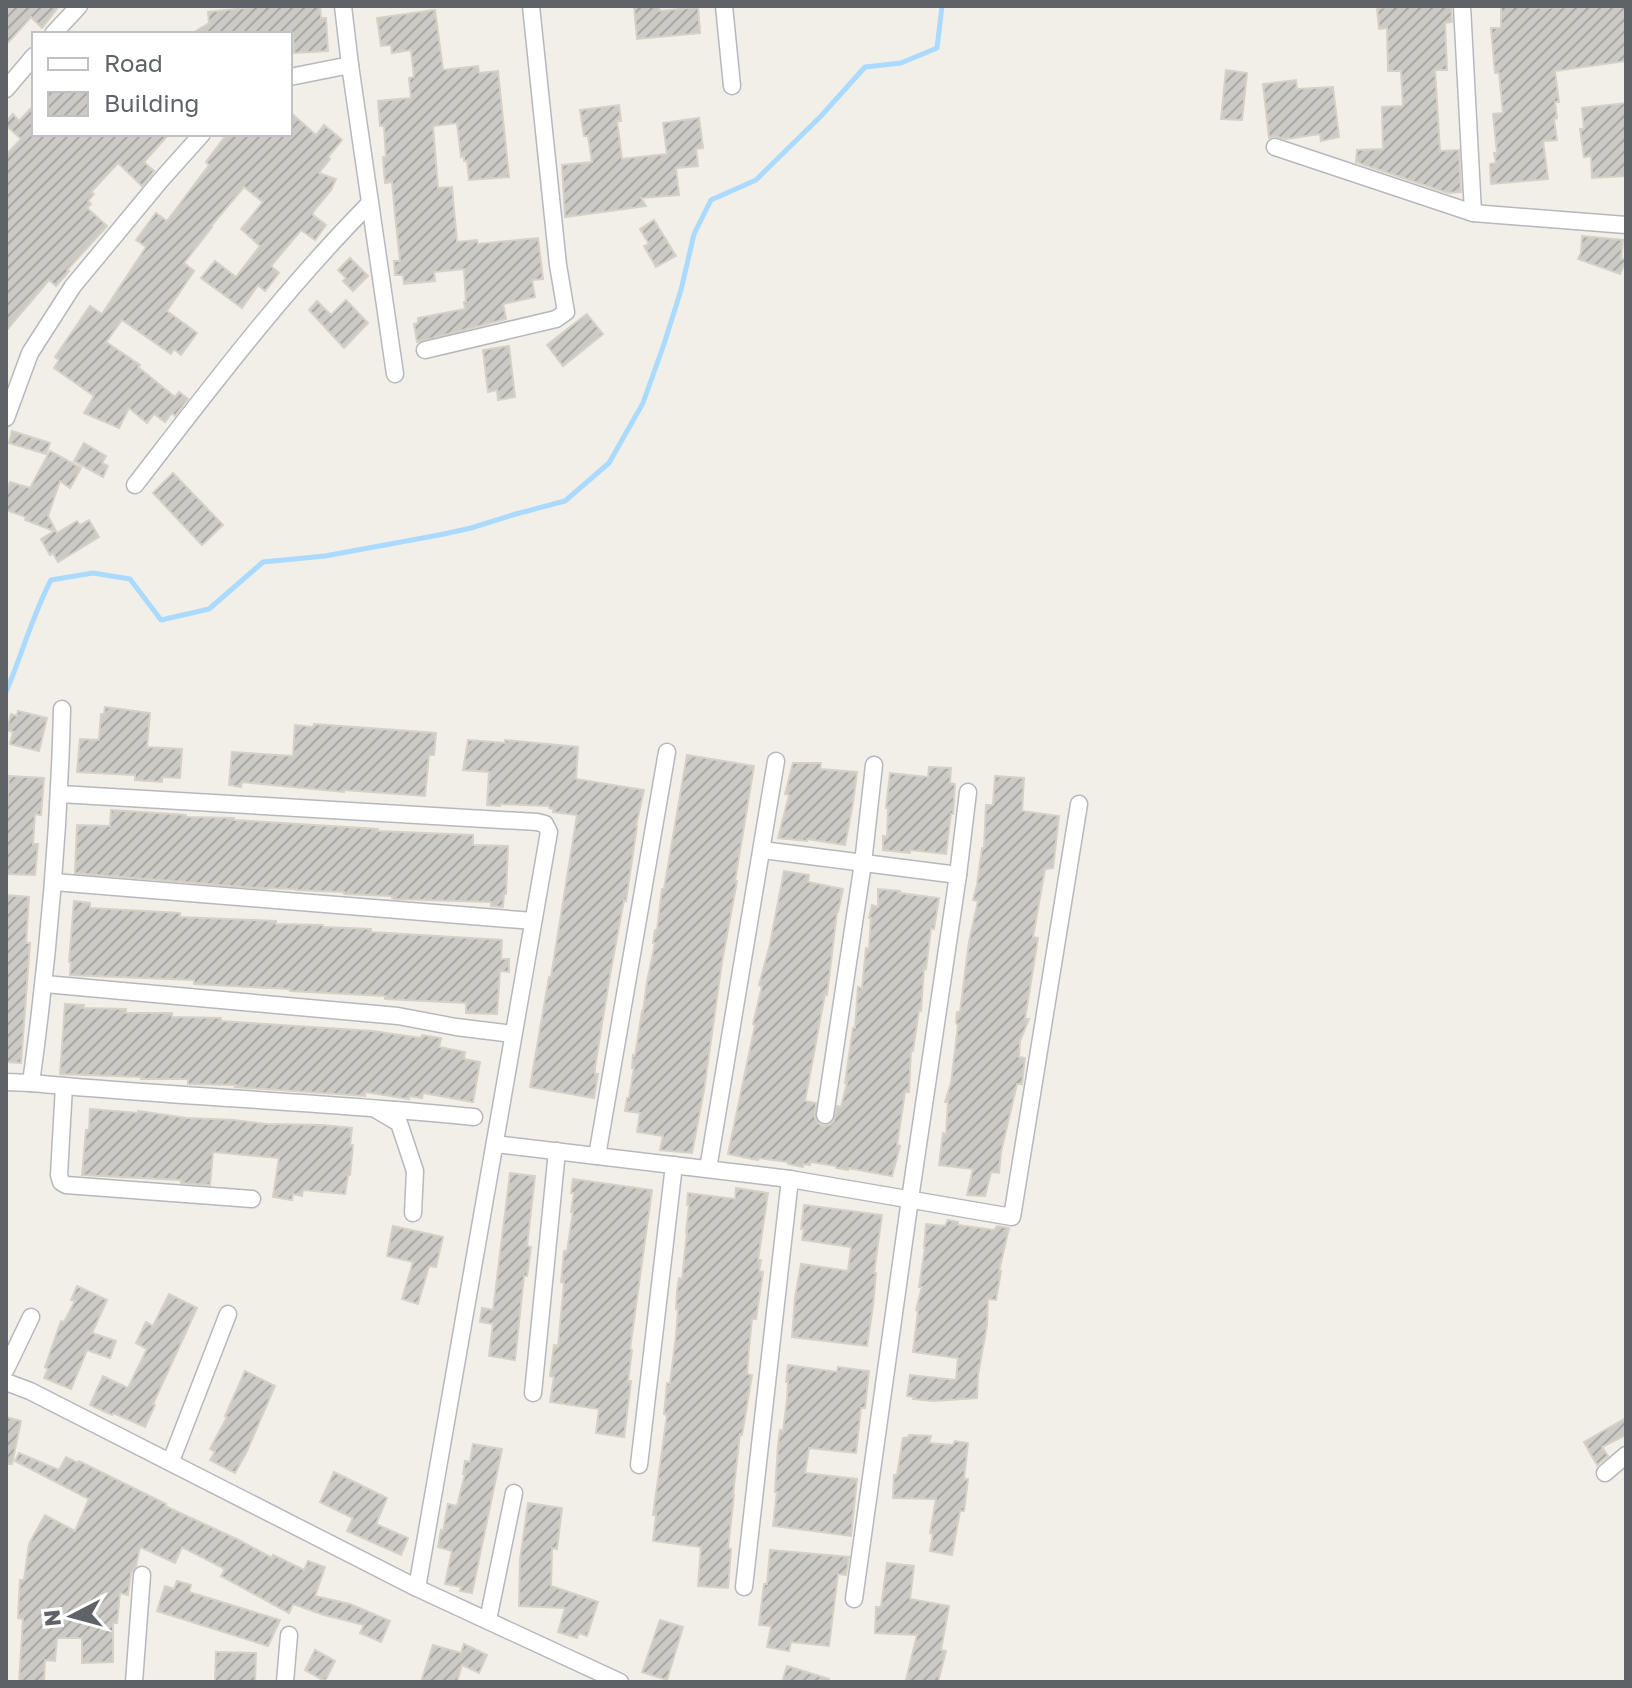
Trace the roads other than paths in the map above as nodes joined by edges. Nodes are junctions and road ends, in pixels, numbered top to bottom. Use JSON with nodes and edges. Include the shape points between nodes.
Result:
{"nodes":[{"id":1,"x":79,"y":6,"type":"edge"},
{"id":2,"x":343,"y":6,"type":"edge"},
{"id":3,"x":531,"y":6,"type":"edge"},
{"id":4,"x":724,"y":6,"type":"edge"},
{"id":5,"x":1462,"y":6,"type":"edge"},
{"id":6,"x":55,"y":32,"type":"edge"},
{"id":7,"x":32,"y":58,"type":"edge"},
{"id":8,"x":350,"y":65,"type":"junction"},
{"id":9,"x":292,"y":77,"type":"edge"},
{"id":10,"x":732,"y":86,"type":"dead end"},
{"id":11,"x":6,"y":89,"type":"edge"},
{"id":12,"x":200,"y":136,"type":"edge"},
{"id":13,"x":1275,"y":147,"type":"dead end"},
{"id":14,"x":370,"y":203,"type":"junction"},
{"id":15,"x":1473,"y":213,"type":"junction"},
{"id":16,"x":1626,"y":225,"type":"edge"},
{"id":17,"x":425,"y":350,"type":"dead end"},
{"id":18,"x":395,"y":374,"type":"dead end"},
{"id":19,"x":6,"y":418,"type":"edge"},
{"id":20,"x":135,"y":485,"type":"dead end"},
{"id":21,"x":62,"y":709,"type":"dead end"},
{"id":22,"x":667,"y":752,"type":"dead end"},
{"id":23,"x":776,"y":761,"type":"dead end"},
{"id":24,"x":874,"y":765,"type":"dead end"},
{"id":25,"x":968,"y":792,"type":"dead end"},
{"id":26,"x":60,"y":794,"type":"junction"},
{"id":27,"x":1079,"y":804,"type":"dead end"},
{"id":28,"x":762,"y":850,"type":"junction"},
{"id":29,"x":863,"y":863,"type":"junction"},
{"id":30,"x":958,"y":875,"type":"junction"},
{"id":31,"x":54,"y":882,"type":"junction"},
{"id":32,"x":533,"y":921,"type":"junction"},
{"id":33,"x":45,"y":984,"type":"junction"},
{"id":34,"x":513,"y":1034,"type":"junction"},
{"id":35,"x":6,"y":1082,"type":"edge"},
{"id":36,"x":31,"y":1083,"type":"junction"},
{"id":37,"x":64,"y":1086,"type":"junction"},
{"id":38,"x":372,"y":1107,"type":"junction"},
{"id":39,"x":825,"y":1115,"type":"dead end"},
{"id":40,"x":474,"y":1117,"type":"dead end"},
{"id":41,"x":495,"y":1144,"type":"junction"},
{"id":42,"x":557,"y":1151,"type":"junction"},
{"id":43,"x":597,"y":1156,"type":"junction"},
{"id":44,"x":674,"y":1165,"type":"junction"},
{"id":45,"x":708,"y":1169,"type":"junction"},
{"id":46,"x":790,"y":1179,"type":"junction"},
{"id":47,"x":252,"y":1199,"type":"dead end"},
{"id":48,"x":910,"y":1199,"type":"junction"},
{"id":49,"x":413,"y":1213,"type":"dead end"},
{"id":50,"x":228,"y":1314,"type":"dead end"},
{"id":51,"x":31,"y":1317,"type":"dead end"},
{"id":52,"x":6,"y":1369,"type":"edge"},
{"id":53,"x":6,"y":1382,"type":"edge"},
{"id":54,"x":533,"y":1393,"type":"dead end"},
{"id":55,"x":1626,"y":1455,"type":"edge"},
{"id":56,"x":171,"y":1461,"type":"junction"},
{"id":57,"x":639,"y":1465,"type":"dead end"},
{"id":58,"x":1605,"y":1473,"type":"dead end"},
{"id":59,"x":514,"y":1493,"type":"dead end"},
{"id":60,"x":142,"y":1575,"type":"dead end"},
{"id":61,"x":744,"y":1587,"type":"dead end"},
{"id":62,"x":417,"y":1588,"type":"junction"},
{"id":63,"x":854,"y":1599,"type":"dead end"},
{"id":64,"x":488,"y":1620,"type":"junction"},
{"id":65,"x":289,"y":1635,"type":"dead end"},
{"id":66,"x":134,"y":1682,"type":"edge"},
{"id":67,"x":285,"y":1682,"type":"edge"},
{"id":68,"x":620,"y":1682,"type":"edge"}],
"edges":[{"from":1,"to":6,"type":"street"},
{"from":2,"to":8,"type":"street"},
{"from":3,"to":17,"type":"street","via":[[566,312],[556,319]]},
{"from":4,"to":10,"type":"street"},
{"from":5,"to":15,"type":"street"},
{"from":7,"to":11,"type":"street"},
{"from":8,"to":9,"type":"street"},
{"from":8,"to":14,"type":"street"},
{"from":12,"to":19,"type":"street","via":[[73,286],[30,353]]},
{"from":13,"to":15,"type":"street"},
{"from":14,"to":18,"type":"street"},
{"from":14,"to":20,"type":"street","via":[[223,371]]},
{"from":15,"to":16,"type":"street"},
{"from":21,"to":26,"type":"street"},
{"from":22,"to":43,"type":"street"},
{"from":23,"to":28,"type":"street"},
{"from":24,"to":29,"type":"street"},
{"from":25,"to":30,"type":"street"},
{"from":26,"to":31,"type":"street"},
{"from":26,"to":32,"type":"street","via":[[545,824],[549,832]]},
{"from":27,"to":48,"type":"street","via":[[1012,1217]]},
{"from":28,"to":29,"type":"street"},
{"from":28,"to":45,"type":"street"},
{"from":29,"to":30,"type":"street"},
{"from":29,"to":39,"type":"street"},
{"from":30,"to":48,"type":"street"},
{"from":31,"to":32,"type":"street"},
{"from":31,"to":33,"type":"street"},
{"from":32,"to":34,"type":"street"},
{"from":33,"to":34,"type":"street","via":[[398,1016]]},
{"from":33,"to":36,"type":"street"},
{"from":34,"to":41,"type":"street"},
{"from":35,"to":36,"type":"street"},
{"from":36,"to":37,"type":"street"},
{"from":37,"to":38,"type":"street"},
{"from":37,"to":47,"type":"street","via":[[61,1182]]},
{"from":38,"to":40,"type":"street"},
{"from":38,"to":49,"type":"street","via":[[399,1123],[415,1171]]},
{"from":41,"to":42,"type":"street"},
{"from":41,"to":62,"type":"street"},
{"from":42,"to":43,"type":"street"},
{"from":42,"to":54,"type":"street"},
{"from":43,"to":44,"type":"street"},
{"from":44,"to":45,"type":"street"},
{"from":44,"to":57,"type":"street"},
{"from":45,"to":46,"type":"street"},
{"from":46,"to":48,"type":"street"},
{"from":46,"to":61,"type":"street"},
{"from":48,"to":63,"type":"street"},
{"from":50,"to":56,"type":"street"},
{"from":51,"to":52,"type":"street"},
{"from":53,"to":56,"type":"street"},
{"from":55,"to":58,"type":"street"},
{"from":56,"to":62,"type":"street"},
{"from":59,"to":64,"type":"street"},
{"from":60,"to":66,"type":"street"},
{"from":62,"to":64,"type":"street"},
{"from":64,"to":68,"type":"street"},
{"from":65,"to":67,"type":"street"}]}
